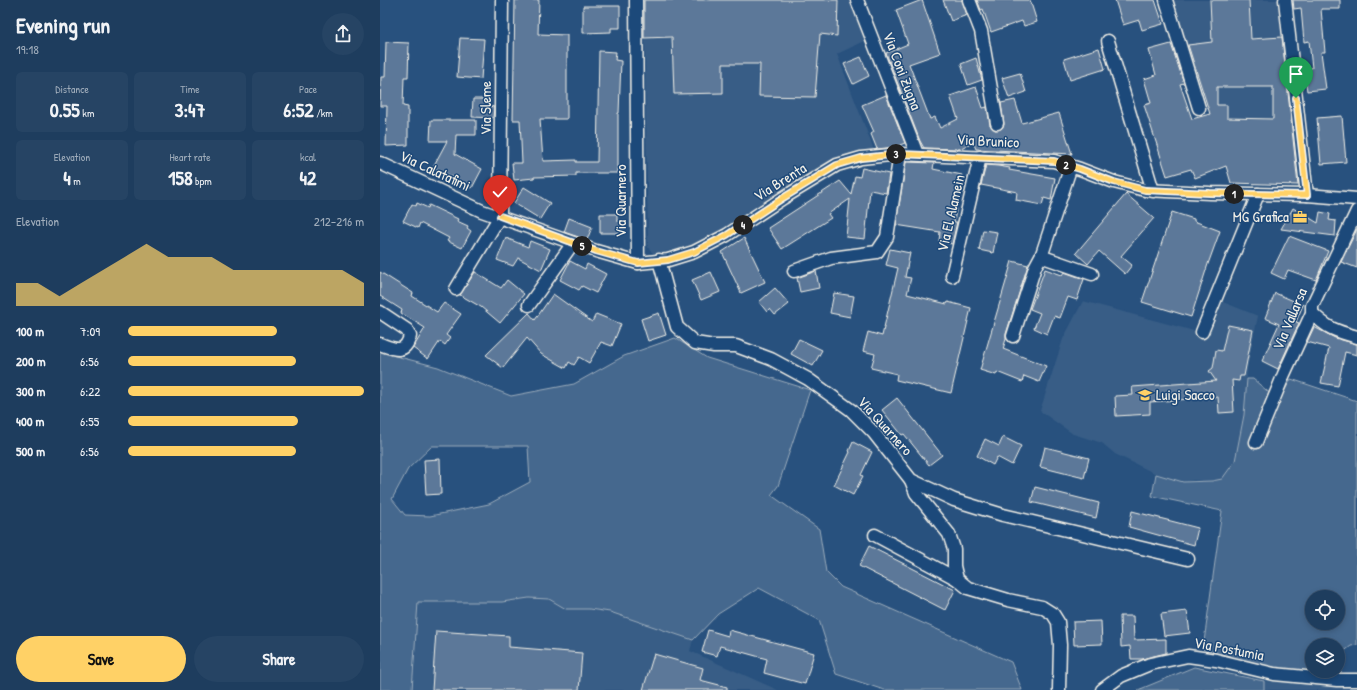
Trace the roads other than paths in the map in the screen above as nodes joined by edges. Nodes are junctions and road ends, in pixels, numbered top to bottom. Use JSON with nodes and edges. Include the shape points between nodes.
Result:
{"nodes":[{"id":1,"x":502,"y":0,"type":"edge"},
{"id":2,"x":636,"y":0,"type":"edge"},
{"id":3,"x":857,"y":0,"type":"edge"},
{"id":4,"x":969,"y":0,"type":"edge"},
{"id":5,"x":1166,"y":0,"type":"edge"},
{"id":6,"x":1285,"y":0,"type":"edge"},
{"id":7,"x":1108,"y":41,"type":"dead end"},
{"id":8,"x":1199,"y":108,"type":"dead end"},
{"id":9,"x":997,"y":123,"type":"dead end"},
{"id":10,"x":900,"y":154,"type":"junction"},
{"id":11,"x":917,"y":154,"type":"junction"},
{"id":12,"x":980,"y":157,"type":"junction"},
{"id":13,"x":380,"y":163,"type":"edge"},
{"id":14,"x":1071,"y":166,"type":"junction"},
{"id":15,"x":1153,"y":191,"type":"junction"},
{"id":16,"x":1258,"y":194,"type":"junction"},
{"id":17,"x":1307,"y":195,"type":"junction"},
{"id":18,"x":1357,"y":199,"type":"edge"},
{"id":19,"x":1357,"y":211,"type":"edge"},
{"id":20,"x":500,"y":216,"type":"junction"},
{"id":21,"x":573,"y":243,"type":"junction"},
{"id":22,"x":1042,"y":254,"type":"junction"},
{"id":23,"x":659,"y":260,"type":"junction"},
{"id":24,"x":638,"y":263,"type":"junction"},
{"id":25,"x":794,"y":271,"type":"dead end"},
{"id":26,"x":1092,"y":274,"type":"dead end"},
{"id":27,"x":952,"y":276,"type":"dead end"},
{"id":28,"x":456,"y":289,"type":"dead end"},
{"id":29,"x":529,"y":305,"type":"dead end"},
{"id":30,"x":380,"y":312,"type":"edge"},
{"id":31,"x":1312,"y":313,"type":"junction"},
{"id":32,"x":1202,"y":332,"type":"dead end"},
{"id":33,"x":1013,"y":336,"type":"dead end"},
{"id":34,"x":1357,"y":337,"type":"edge"},
{"id":35,"x":380,"y":344,"type":"edge"},
{"id":36,"x":1256,"y":442,"type":"dead end"},
{"id":37,"x":911,"y":480,"type":"junction"},
{"id":38,"x":875,"y":535,"type":"dead end"},
{"id":39,"x":1188,"y":559,"type":"dead end"},
{"id":40,"x":957,"y":579,"type":"junction"},
{"id":41,"x":1357,"y":680,"type":"edge"},
{"id":42,"x":1337,"y":685,"type":"edge"},
{"id":43,"x":1059,"y":690,"type":"edge"},
{"id":44,"x":1102,"y":690,"type":"edge"}],
"edges":[{"from":1,"to":20,"type":"street","name":"Via Sleme"},
{"from":2,"to":24,"type":"street","name":"Via Quarnero"},
{"from":3,"to":11,"type":"street","name":"Via Coni Zugna"},
{"from":4,"to":9,"type":"street","via":[[981,32]]},
{"from":5,"to":8,"type":"street"},
{"from":6,"to":17,"type":"street"},
{"from":7,"to":15,"type":"street"},
{"from":10,"to":11,"type":"street","name":"Via Brunico"},
{"from":10,"to":23,"type":"street","name":"Via Brenta","via":[[861,158],[837,165],[727,235],[694,252],[668,260]]},
{"from":10,"to":25,"type":"street","via":[[887,237],[877,252],[830,258]]},
{"from":11,"to":12,"type":"street","name":"Via Brunico"},
{"from":12,"to":14,"type":"street","name":"Via Brunico","via":[[1054,161]]},
{"from":12,"to":27,"type":"street","name":"Via El Alamein"},
{"from":13,"to":20,"type":"street","name":"Via Calatafimi","via":[[482,211]]},
{"from":14,"to":15,"type":"street","name":"Via Brunico","via":[[1114,182]]},
{"from":14,"to":22,"type":"street"},
{"from":15,"to":16,"type":"street","name":"Via Brunico"},
{"from":16,"to":17,"type":"street","name":"Via Brunico"},
{"from":16,"to":32,"type":"street"},
{"from":17,"to":18,"type":"street","name":"Via Brunico"},
{"from":19,"to":31,"type":"street","name":"Via Vallarsa","via":[[1312,306]]},
{"from":20,"to":21,"type":"street","name":"Via Calatafimi"},
{"from":20,"to":28,"type":"street"},
{"from":21,"to":24,"type":"street","name":"Via Calatafimi"},
{"from":21,"to":29,"type":"street"},
{"from":22,"to":26,"type":"street","via":[[1046,258]]},
{"from":22,"to":33,"type":"street","via":[[1035,267]]},
{"from":23,"to":24,"type":"street"},
{"from":23,"to":37,"type":"street","name":"Via Quarnero","via":[[677,327],[695,343],[736,346],[771,359],[808,379],[852,410]]},
{"from":30,"to":35,"type":"street","via":[[407,330],[410,336],[404,348],[397,349]]},
{"from":31,"to":34,"type":"street","via":[[1324,325]]},
{"from":31,"to":36,"type":"street","name":"Via Vallarsa"},
{"from":37,"to":39,"type":"street","name":"Via Quarnero","via":[[954,500],[1003,515]]},
{"from":37,"to":40,"type":"street","name":"Via Quarnero","via":[[916,493],[949,534],[954,549]]},
{"from":38,"to":40,"type":"street"},
{"from":40,"to":43,"type":"street","via":[[968,588],[1008,600],[1042,606],[1053,614],[1058,622],[1060,645]]},
{"from":41,"to":42,"type":"street","name":"Via Postumia"},
{"from":42,"to":44,"type":"street","name":"Via Postumia","via":[[1188,656],[1150,664],[1121,676]]}]}
